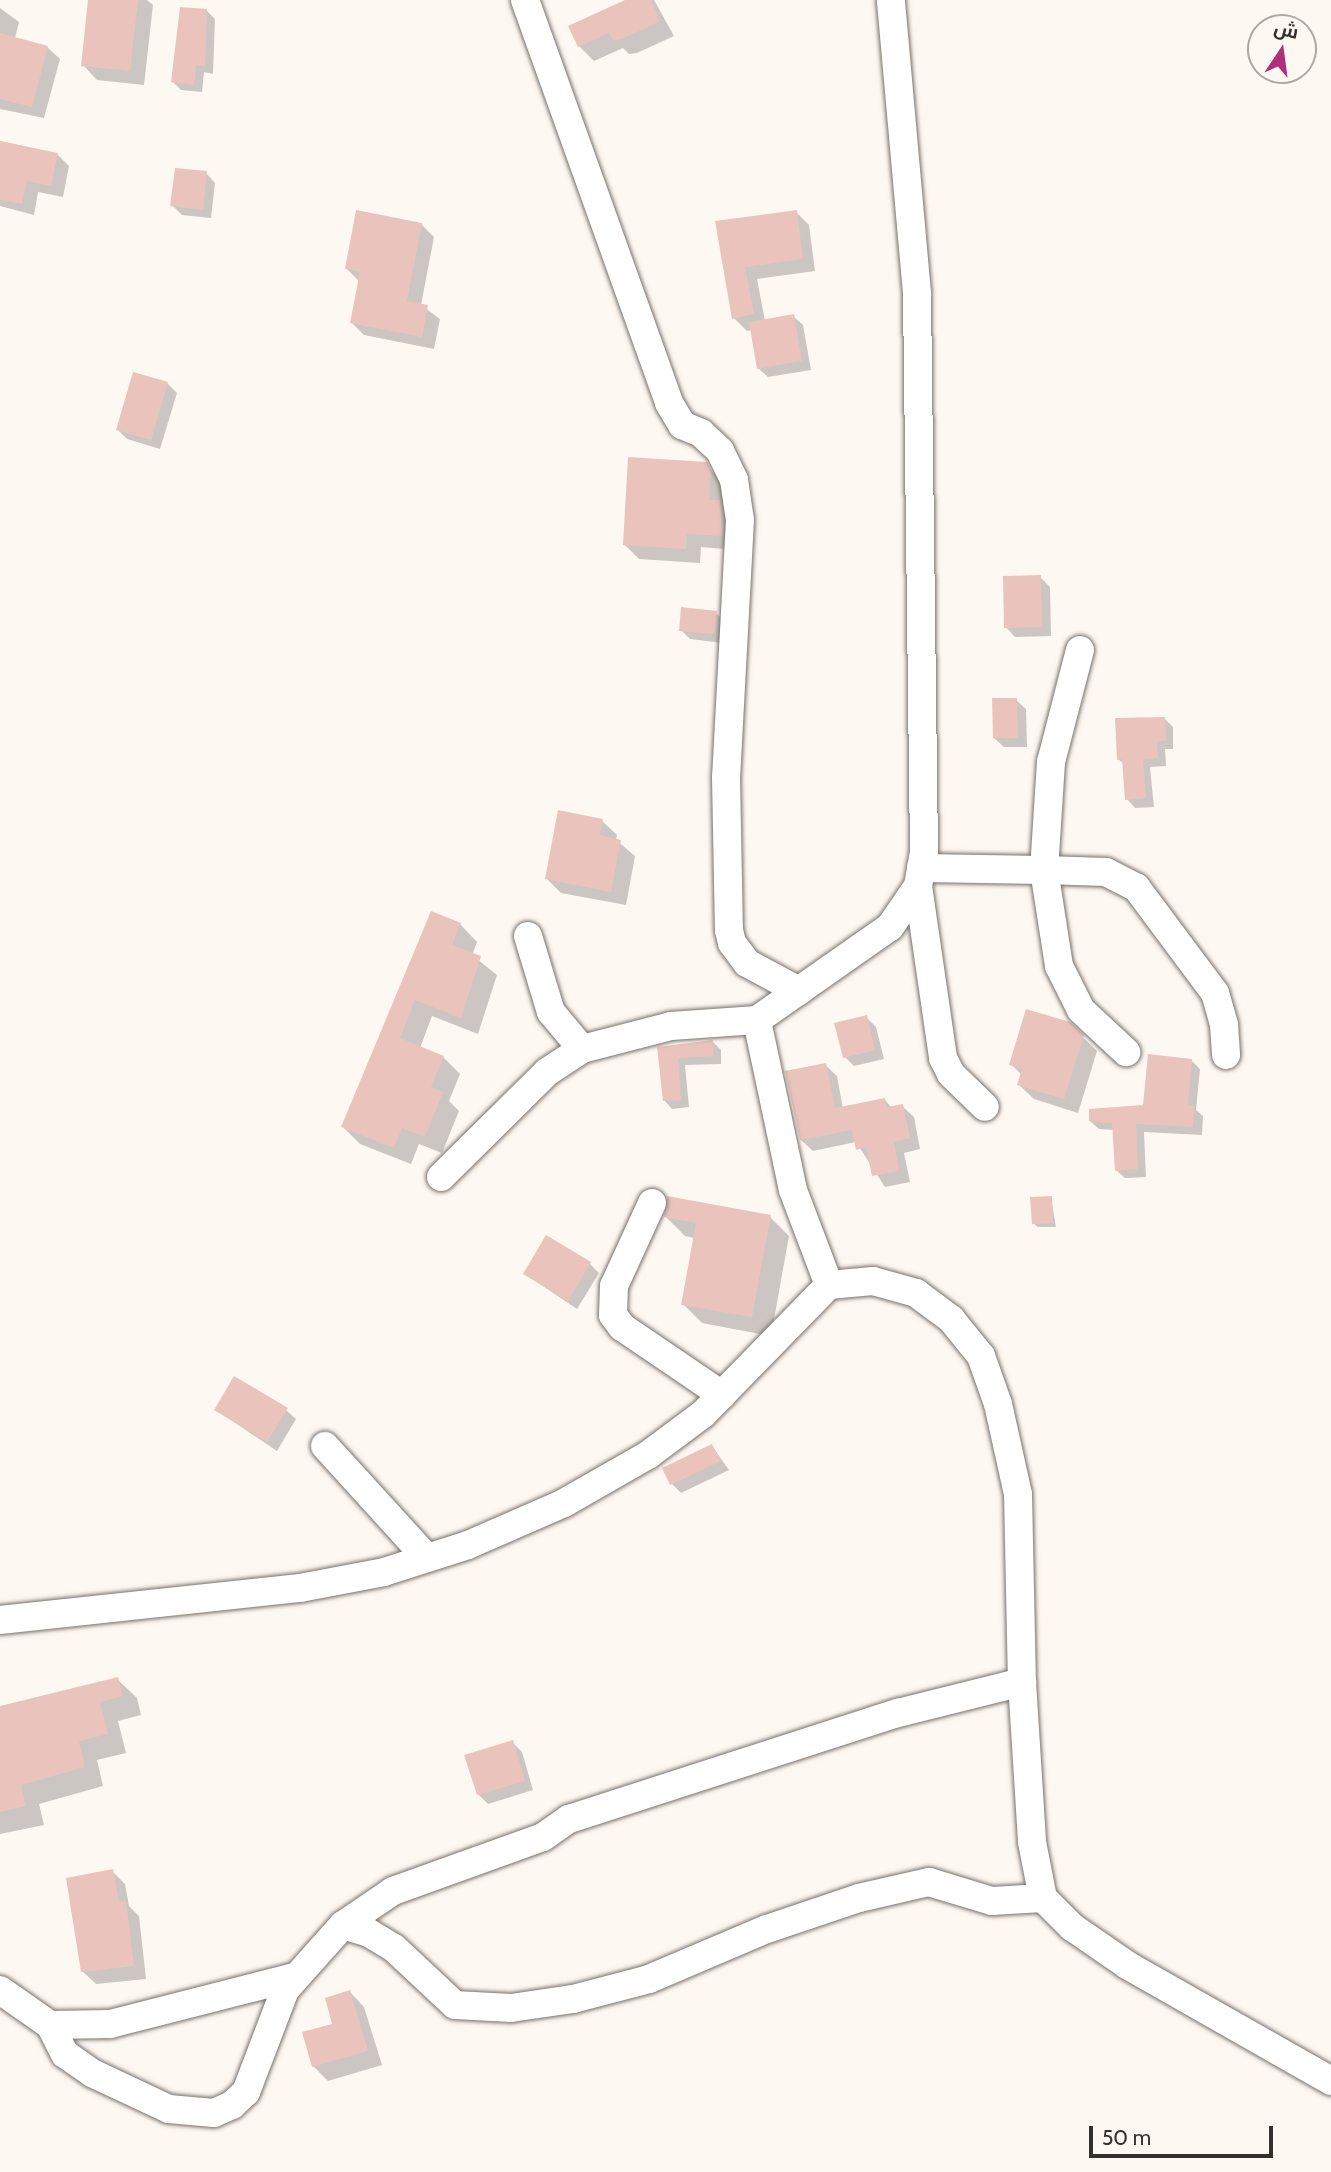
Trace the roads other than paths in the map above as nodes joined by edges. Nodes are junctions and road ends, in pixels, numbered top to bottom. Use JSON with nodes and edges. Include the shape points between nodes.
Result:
{"nodes":[{"id":1,"x":525,"y":0,"type":"edge"},
{"id":2,"x":891,"y":0,"type":"edge"},
{"id":3,"x":1080,"y":650,"type":"dead end"},
{"id":4,"x":1044,"y":870,"type":"junction"},
{"id":5,"x":920,"y":877,"type":"junction"},
{"id":6,"x":528,"y":936,"type":"dead end"},
{"id":7,"x":799,"y":991,"type":"junction"},
{"id":8,"x":757,"y":1020,"type":"junction"},
{"id":9,"x":582,"y":1049,"type":"junction"},
{"id":10,"x":1126,"y":1052,"type":"dead end"},
{"id":11,"x":1226,"y":1055,"type":"dead end"},
{"id":12,"x":985,"y":1107,"type":"dead end"},
{"id":13,"x":440,"y":1177,"type":"dead end"},
{"id":14,"x":652,"y":1203,"type":"dead end"},
{"id":15,"x":829,"y":1284,"type":"junction"},
{"id":16,"x":722,"y":1395,"type":"junction"},
{"id":17,"x":325,"y":1446,"type":"dead end"},
{"id":18,"x":427,"y":1558,"type":"junction"},
{"id":19,"x":0,"y":1619,"type":"edge"},
{"id":20,"x":1022,"y":1682,"type":"junction"},
{"id":21,"x":1043,"y":1898,"type":"junction"},
{"id":22,"x":343,"y":1925,"type":"junction"},
{"id":23,"x":294,"y":1977,"type":"junction"},
{"id":24,"x":0,"y":1990,"type":"edge"},
{"id":25,"x":50,"y":2025,"type":"junction"},
{"id":26,"x":1331,"y":2081,"type":"edge"}],
"edges":[{"from":1,"to":7,"type":"street","via":[[669,403],[682,425],[701,433],[720,451],[734,480],[740,520],[726,777],[729,930],[747,963]]},
{"from":2,"to":5,"type":"street","via":[[918,306],[923,466]]},
{"from":3,"to":4,"type":"street","via":[[1051,762]]},
{"from":4,"to":5,"type":"street"},
{"from":4,"to":10,"type":"street","via":[[1059,966],[1081,1010]]},
{"from":4,"to":11,"type":"street","via":[[1106,872],[1136,887],[1215,993]]},
{"from":5,"to":7,"type":"street","via":[[890,928]]},
{"from":5,"to":12,"type":"street","via":[[943,1058],[951,1074]]},
{"from":6,"to":9,"type":"street","via":[[551,1012]]},
{"from":7,"to":8,"type":"street"},
{"from":8,"to":9,"type":"street","via":[[671,1026]]},
{"from":8,"to":15,"type":"street","via":[[793,1190]]},
{"from":9,"to":13,"type":"street","via":[[547,1072]]},
{"from":14,"to":16,"type":"street","via":[[614,1286],[613,1315],[622,1327]]},
{"from":15,"to":16,"type":"street"},
{"from":15,"to":20,"type":"street","via":[[873,1281],[916,1293],[951,1319],[981,1356],[998,1404],[1018,1494]]},
{"from":16,"to":18,"type":"street","via":[[648,1455],[564,1503]]},
{"from":17,"to":18,"type":"street"},
{"from":18,"to":19,"type":"street","via":[[384,1573],[300,1588]]},
{"from":20,"to":21,"type":"street","via":[[1032,1842]]},
{"from":20,"to":22,"type":"street","via":[[898,1713],[569,1819],[543,1837],[393,1891]]},
{"from":21,"to":22,"type":"street","via":[[992,1900],[929,1882],[859,1898],[767,1929],[649,1979],[573,1999],[511,2008],[454,2005],[394,1948]]},
{"from":21,"to":26,"type":"street","via":[[1073,1927],[1127,1965]]},
{"from":22,"to":23,"type":"street"},
{"from":23,"to":25,"type":"street","via":[[110,2024]]},
{"from":23,"to":25,"type":"street","via":[[278,2003],[246,2092],[214,2113],[169,2109],[92,2073],[65,2053]]},
{"from":24,"to":25,"type":"street"}]}
